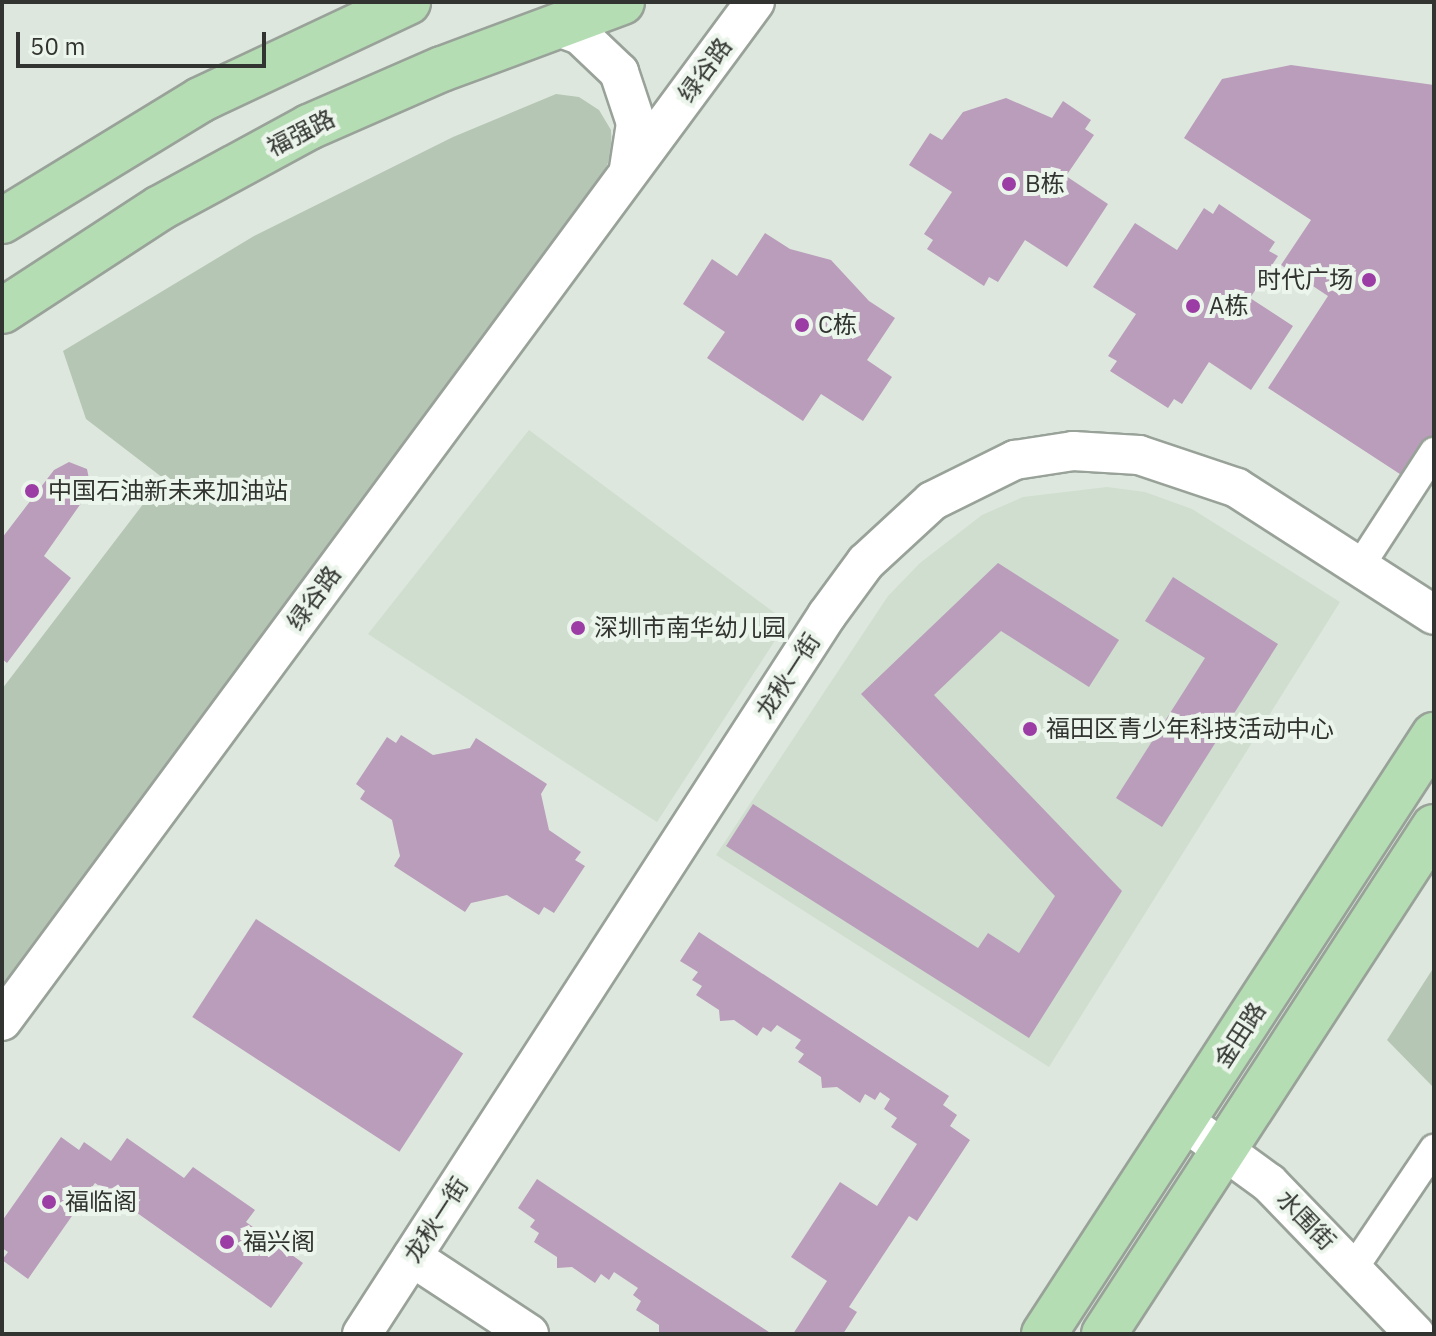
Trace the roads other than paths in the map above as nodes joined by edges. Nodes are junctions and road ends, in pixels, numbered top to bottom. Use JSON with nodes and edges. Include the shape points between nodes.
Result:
{"nodes":[{"id":1,"x":408,"y":2,"type":"edge"},
{"id":2,"x":622,"y":2,"type":"edge"},
{"id":3,"x":755,"y":2,"type":"edge"},
{"id":4,"x":555,"y":26,"type":"junction"},
{"id":5,"x":626,"y":176,"type":"junction"},
{"id":6,"x":2,"y":221,"type":"edge"},
{"id":7,"x":2,"y":311,"type":"edge"},
{"id":8,"x":1434,"y":452,"type":"edge"},
{"id":9,"x":1360,"y":566,"type":"junction"},
{"id":10,"x":1434,"y":615,"type":"edge"},
{"id":11,"x":1434,"y":735,"type":"edge"},
{"id":12,"x":1434,"y":827,"type":"edge"},
{"id":13,"x":2,"y":1021,"type":"edge"},
{"id":14,"x":1184,"y":1121,"type":"junction"},
{"id":15,"x":1224,"y":1149,"type":"junction"},
{"id":16,"x":1434,"y":1149,"type":"edge"},
{"id":17,"x":412,"y":1257,"type":"junction"},
{"id":18,"x":1353,"y":1269,"type":"junction"},
{"id":19,"x":362,"y":1334,"type":"edge"},
{"id":20,"x":529,"y":1334,"type":"edge"},
{"id":21,"x":1044,"y":1334,"type":"edge"},
{"id":22,"x":1104,"y":1334,"type":"edge"},
{"id":23,"x":1415,"y":1334,"type":"edge"}],
"edges":[{"from":1,"to":6,"type":"main road","via":[[200,100]]},
{"from":2,"to":4,"type":"main road","name":"福强路"},
{"from":3,"to":5,"type":"street","name":"绿谷路"},
{"from":4,"to":5,"type":"street","name":"绿谷路","via":[[580,35],[619,72],[636,123]]},
{"from":4,"to":7,"type":"main road","name":"福强路","via":[[309,127],[160,208]]},
{"from":5,"to":13,"type":"street","name":"绿谷路"},
{"from":8,"to":9,"type":"street"},
{"from":9,"to":10,"type":"street","name":"龙秋一街"},
{"from":9,"to":17,"type":"street","name":"龙秋一街","via":[[1237,488],[1139,455],[1073,451],[1015,460],[932,501],[866,562],[827,615]]},
{"from":11,"to":14,"type":"main road","name":"金田路"},
{"from":12,"to":15,"type":"main road","name":"金田路"},
{"from":14,"to":15,"type":"street","name":"水围街"},
{"from":14,"to":21,"type":"main road","name":"金田路"},
{"from":15,"to":18,"type":"street","name":"水围街","via":[[1269,1183]]},
{"from":15,"to":22,"type":"main road","name":"金田路"},
{"from":16,"to":18,"type":"street"},
{"from":17,"to":19,"type":"street","name":"龙秋一街"},
{"from":17,"to":20,"type":"street"},
{"from":18,"to":23,"type":"street","name":"水围街"}]}
